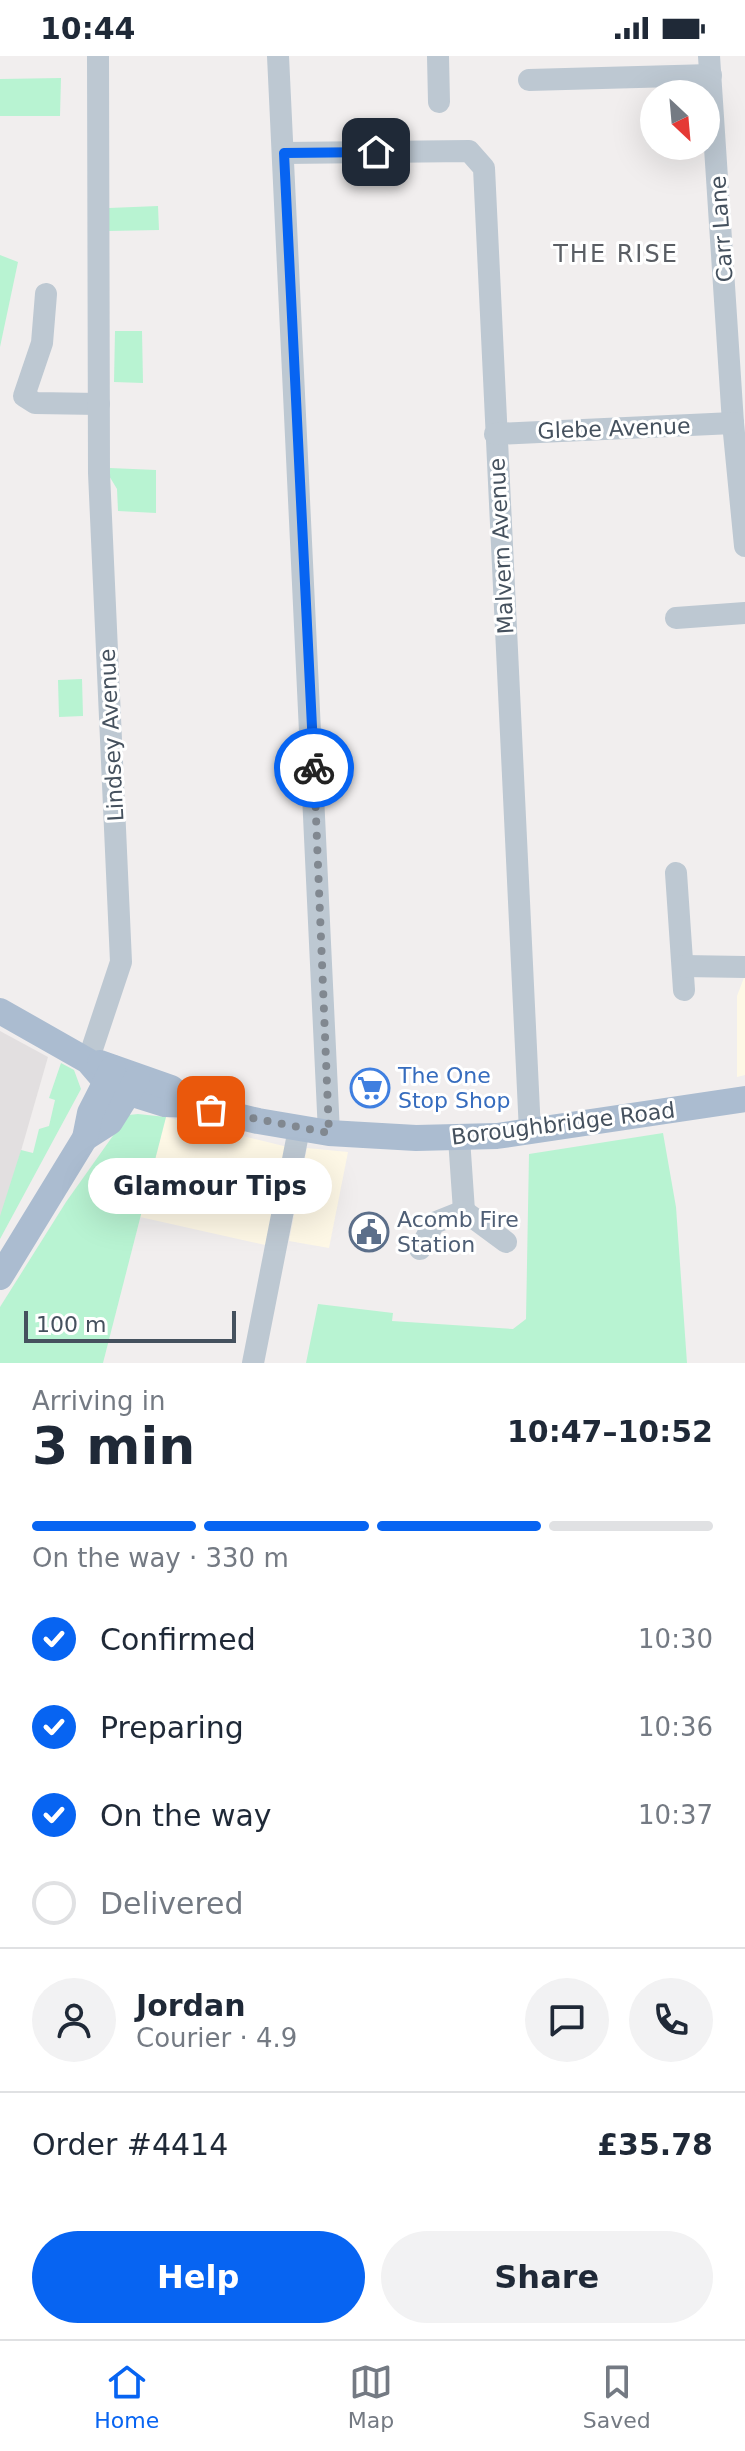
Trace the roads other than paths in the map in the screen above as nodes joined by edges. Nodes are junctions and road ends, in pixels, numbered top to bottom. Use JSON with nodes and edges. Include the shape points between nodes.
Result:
{"nodes":[{"id":1,"x":98,"y":56,"type":"edge"},
{"id":2,"x":278,"y":56,"type":"edge"},
{"id":3,"x":438,"y":56,"type":"edge"},
{"id":4,"x":578,"y":56,"type":"edge"},
{"id":5,"x":710,"y":65,"type":"edge"},
{"id":6,"x":579,"y":79,"type":"junction"},
{"id":7,"x":529,"y":80,"type":"dead end"},
{"id":8,"x":439,"y":102,"type":"dead end"},
{"id":9,"x":284,"y":153,"type":"junction"},
{"id":10,"x":46,"y":294,"type":"dead end"},
{"id":11,"x":99,"y":404,"type":"junction"},
{"id":12,"x":733,"y":423,"type":"junction"},
{"id":13,"x":495,"y":434,"type":"junction"},
{"id":14,"x":745,"y":546,"type":"edge"},
{"id":15,"x":745,"y":613,"type":"edge"},
{"id":16,"x":676,"y":618,"type":"dead end"},
{"id":17,"x":676,"y":873,"type":"dead end"},
{"id":18,"x":684,"y":966,"type":"junction"},
{"id":19,"x":745,"y":967,"type":"edge"},
{"id":20,"x":684,"y":990,"type":"dead end"},
{"id":21,"x":10,"y":1016,"type":"edge"},
{"id":22,"x":88,"y":1061,"type":"junction"},
{"id":23,"x":110,"y":1074,"type":"junction"},
{"id":24,"x":135,"y":1084,"type":"junction"},
{"id":25,"x":745,"y":1099,"type":"edge"},
{"id":26,"x":299,"y":1129,"type":"junction"},
{"id":27,"x":530,"y":1132,"type":"junction"},
{"id":28,"x":329,"y":1133,"type":"junction"},
{"id":29,"x":85,"y":1138,"type":"junction"},
{"id":30,"x":459,"y":1138,"type":"junction"},
{"id":31,"x":464,"y":1211,"type":"junction"},
{"id":32,"x":506,"y":1242,"type":"dead end"},
{"id":33,"x":420,"y":1249,"type":"dead end"},
{"id":34,"x":0,"y":1277,"type":"edge"},
{"id":35,"x":253,"y":1363,"type":"edge"}],
"edges":[{"from":1,"to":11,"type":"street","name":"Lindsey Avenue"},
{"from":2,"to":9,"type":"street"},
{"from":3,"to":8,"type":"street"},
{"from":4,"to":6,"type":"street"},
{"from":5,"to":6,"type":"street"},
{"from":5,"to":12,"type":"street","name":"Carr Lane"},
{"from":6,"to":7,"type":"street"},
{"from":9,"to":13,"type":"street","name":"Malvern Avenue","via":[[469,151],[478,158],[484,168]]},
{"from":9,"to":28,"type":"street"},
{"from":10,"to":11,"type":"street","via":[[42,343],[17,390],[35,403]]},
{"from":11,"to":22,"type":"street","name":"Lindsey Avenue","via":[[121,962]]},
{"from":12,"to":13,"type":"street","name":"Glebe Avenue"},
{"from":12,"to":14,"type":"street","name":"Carr Lane"},
{"from":13,"to":27,"type":"street","name":"Malvern Avenue"},
{"from":15,"to":16,"type":"street"},
{"from":17,"to":18,"type":"street"},
{"from":18,"to":19,"type":"street"},
{"from":18,"to":20,"type":"street"},
{"from":21,"to":22,"type":"main road","name":"Boroughbridge Road"},
{"from":22,"to":23,"type":"main road","name":"Boroughbridge Road"},
{"from":23,"to":24,"type":"main road","name":"Boroughbridge Road"},
{"from":23,"to":29,"type":"main road","via":[[90,1113]]},
{"from":24,"to":26,"type":"main road","name":"Boroughbridge Road","via":[[165,1104]]},
{"from":24,"to":29,"type":"main road","via":[[110,1122]]},
{"from":25,"to":27,"type":"main road","name":"Boroughbridge Road"},
{"from":26,"to":28,"type":"main road","name":"Boroughbridge Road"},
{"from":26,"to":35,"type":"street"},
{"from":27,"to":30,"type":"main road","name":"Boroughbridge Road"},
{"from":28,"to":30,"type":"main road","name":"Boroughbridge Road"},
{"from":29,"to":34,"type":"main road"},
{"from":30,"to":31,"type":"street"},
{"from":31,"to":32,"type":"street"},
{"from":31,"to":33,"type":"street","via":[[434,1223]]}]}
